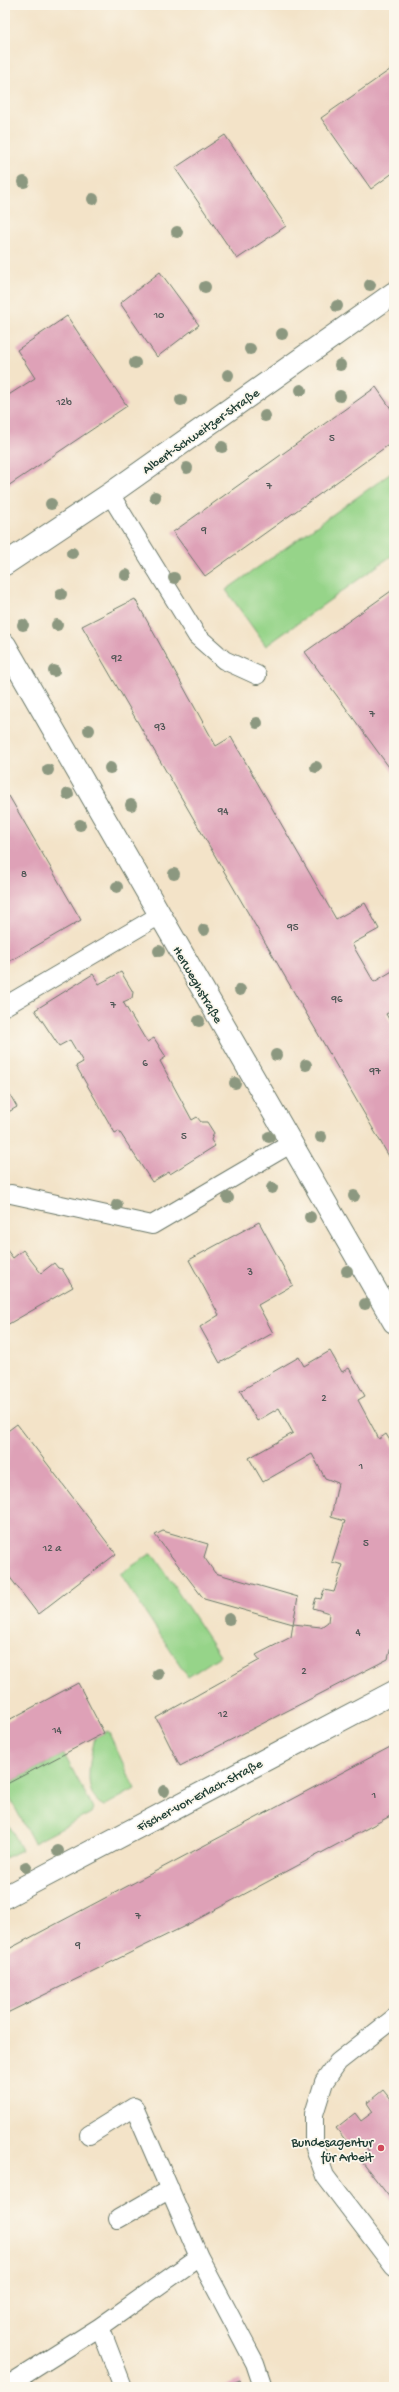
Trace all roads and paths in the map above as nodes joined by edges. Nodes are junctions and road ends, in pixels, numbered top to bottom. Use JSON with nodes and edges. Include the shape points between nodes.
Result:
{"nodes":[{"id":1,"x":394,"y":293,"type":"edge"},
{"id":2,"x":110,"y":494,"type":"junction"},
{"id":3,"x":5,"y":564,"type":"edge"},
{"id":4,"x":5,"y":645,"type":"edge"},
{"id":5,"x":257,"y":675,"type":"dead end"},
{"id":6,"x":160,"y":914,"type":"junction"},
{"id":7,"x":5,"y":1006,"type":"edge"},
{"id":8,"x":292,"y":1143,"type":"junction"},
{"id":9,"x":10,"y":1194,"type":"dead end"},
{"id":10,"x":394,"y":1322,"type":"edge"},
{"id":11,"x":394,"y":1692,"type":"edge"},
{"id":12,"x":5,"y":1897,"type":"edge"},
{"id":13,"x":394,"y":2018,"type":"edge"},
{"id":14,"x":89,"y":2135,"type":"dead end"},
{"id":15,"x":170,"y":2189,"type":"junction"},
{"id":16,"x":118,"y":2219,"type":"dead end"},
{"id":17,"x":199,"y":2257,"type":"junction"},
{"id":18,"x":394,"y":2267,"type":"edge"},
{"id":19,"x":100,"y":2327,"type":"junction"},
{"id":20,"x":5,"y":2387,"type":"edge"},
{"id":21,"x":123,"y":2387,"type":"edge"},
{"id":22,"x":263,"y":2387,"type":"edge"}],
"edges":[{"from":1,"to":2,"type":"street","name":"Albert-Schweitzer-Straße"},
{"from":2,"to":3,"type":"street","name":"Albert-Schweitzer-Straße"},
{"from":2,"to":5,"type":"lane","via":[[197,636],[224,660]]},
{"from":4,"to":6,"type":"street","name":"Herweghstraße"},
{"from":6,"to":7,"type":"lane"},
{"from":6,"to":8,"type":"street","name":"Herweghstraße"},
{"from":8,"to":9,"type":"lane","via":[[152,1225]]},
{"from":8,"to":10,"type":"street","name":"Herweghstraße"},
{"from":11,"to":12,"type":"street","name":"Fischer-von-Erlach-Straße"},
{"from":13,"to":18,"type":"lane","via":[[338,2062],[324,2082],[314,2114],[314,2145],[325,2176]]},
{"from":14,"to":15,"type":"lane","via":[[134,2107]]},
{"from":15,"to":16,"type":"lane"},
{"from":15,"to":17,"type":"lane"},
{"from":17,"to":19,"type":"lane"},
{"from":17,"to":22,"type":"lane","via":[[255,2363]]},
{"from":19,"to":20,"type":"lane"},
{"from":19,"to":21,"type":"lane"}]}
